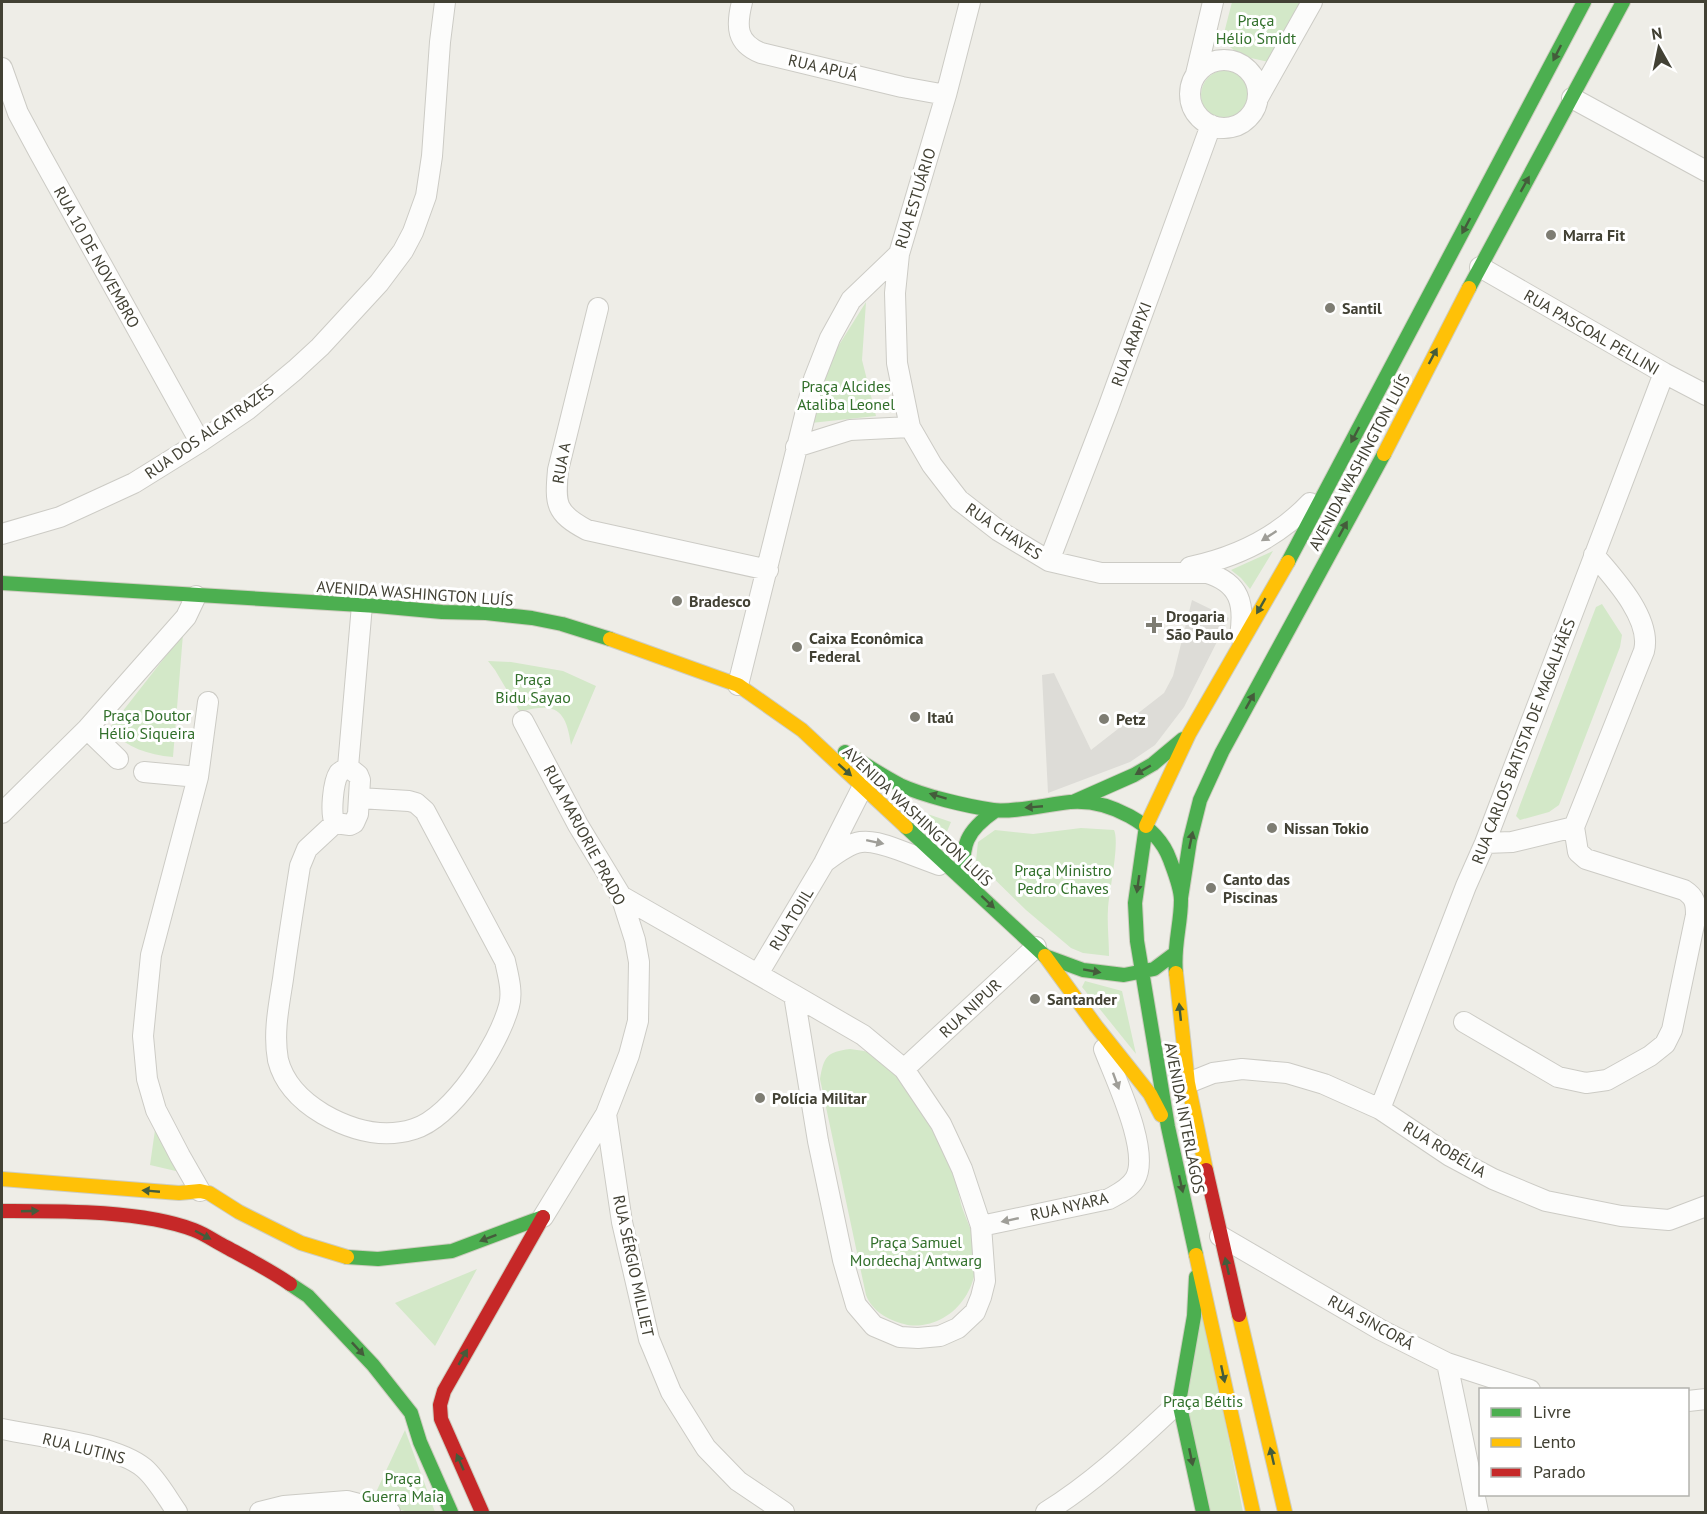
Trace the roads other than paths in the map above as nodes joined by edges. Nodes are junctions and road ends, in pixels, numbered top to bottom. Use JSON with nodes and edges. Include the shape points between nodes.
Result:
{"nodes":[{"id":1,"x":445,"y":2,"type":"edge"},
{"id":2,"x":742,"y":2,"type":"edge"},
{"id":3,"x":970,"y":2,"type":"edge"},
{"id":4,"x":1213,"y":2,"type":"edge"},
{"id":5,"x":1312,"y":2,"type":"edge"},
{"id":6,"x":1584,"y":2,"type":"edge"},
{"id":7,"x":1623,"y":2,"type":"edge"},
{"id":8,"x":2,"y":68,"type":"edge"},
{"id":9,"x":1196,"y":74,"type":"junction"},
{"id":10,"x":946,"y":95,"type":"junction"},
{"id":11,"x":1258,"y":98,"type":"junction"},
{"id":12,"x":1572,"y":98,"type":"junction"},
{"id":13,"x":1211,"y":125,"type":"junction"},
{"id":14,"x":1706,"y":171,"type":"edge"},
{"id":15,"x":899,"y":254,"type":"junction"},
{"id":16,"x":1480,"y":267,"type":"junction"},
{"id":17,"x":598,"y":308,"type":"dead end"},
{"id":18,"x":1664,"y":373,"type":"junction"},
{"id":19,"x":1706,"y":395,"type":"edge"},
{"id":20,"x":910,"y":427,"type":"junction"},
{"id":21,"x":200,"y":442,"type":"junction"},
{"id":22,"x":796,"y":447,"type":"junction"},
{"id":23,"x":1329,"y":484,"type":"junction"},
{"id":24,"x":2,"y":534,"type":"edge"},
{"id":25,"x":1594,"y":555,"type":"junction"},
{"id":26,"x":1049,"y":561,"type":"junction"},
{"id":27,"x":768,"y":570,"type":"junction"},
{"id":28,"x":1167,"y":572,"type":"junction"},
{"id":29,"x":2,"y":583,"type":"edge"},
{"id":30,"x":195,"y":596,"type":"junction"},
{"id":31,"x":362,"y":605,"type":"junction"},
{"id":32,"x":1239,"y":643,"type":"junction"},
{"id":33,"x":738,"y":686,"type":"junction"},
{"id":34,"x":208,"y":702,"type":"dead end"},
{"id":35,"x":523,"y":721,"type":"dead end"},
{"id":36,"x":87,"y":729,"type":"junction"},
{"id":37,"x":802,"y":730,"type":"junction"},
{"id":38,"x":1189,"y":734,"type":"junction"},
{"id":39,"x":118,"y":759,"type":"dead end"},
{"id":40,"x":348,"y":767,"type":"junction"},
{"id":41,"x":144,"y":772,"type":"dead end"},
{"id":42,"x":198,"y":777,"type":"junction"},
{"id":43,"x":863,"y":786,"type":"junction"},
{"id":44,"x":359,"y":798,"type":"junction"},
{"id":45,"x":1073,"y":802,"type":"junction"},
{"id":46,"x":994,"y":810,"type":"junction"},
{"id":47,"x":2,"y":813,"type":"edge"},
{"id":48,"x":335,"y":823,"type":"junction"},
{"id":49,"x":1146,"y":826,"type":"junction"},
{"id":50,"x":1574,"y":827,"type":"junction"},
{"id":51,"x":1485,"y":843,"type":"junction"},
{"id":52,"x":824,"y":863,"type":"junction"},
{"id":53,"x":959,"y":875,"type":"junction"},
{"id":54,"x":621,"y":896,"type":"junction"},
{"id":55,"x":1181,"y":898,"type":"junction"},
{"id":56,"x":1040,"y":952,"type":"junction"},
{"id":57,"x":1174,"y":954,"type":"junction"},
{"id":58,"x":1142,"y":973,"type":"junction"},
{"id":59,"x":758,"y":974,"type":"junction"},
{"id":60,"x":794,"y":995,"type":"junction"},
{"id":61,"x":1464,"y":1022,"type":"dead end"},
{"id":62,"x":1096,"y":1026,"type":"junction"},
{"id":63,"x":904,"y":1070,"type":"junction"},
{"id":64,"x":1188,"y":1083,"type":"junction"},
{"id":65,"x":1380,"y":1109,"type":"junction"},
{"id":66,"x":606,"y":1114,"type":"junction"},
{"id":67,"x":1168,"y":1127,"type":"junction"},
{"id":68,"x":2,"y":1179,"type":"edge"},
{"id":69,"x":200,"y":1191,"type":"junction"},
{"id":70,"x":1706,"y":1206,"type":"edge"},
{"id":71,"x":2,"y":1211,"type":"edge"},
{"id":72,"x":543,"y":1217,"type":"junction"},
{"id":73,"x":1669,"y":1220,"type":"junction"},
{"id":74,"x":1706,"y":1220,"type":"edge"},
{"id":75,"x":981,"y":1226,"type":"junction"},
{"id":76,"x":1220,"y":1236,"type":"junction"},
{"id":77,"x":1197,"y":1254,"type":"junction"},
{"id":78,"x":1447,"y":1363,"type":"junction"},
{"id":79,"x":1527,"y":1388,"type":"edge"},
{"id":80,"x":1706,"y":1400,"type":"edge"},
{"id":81,"x":1689,"y":1401,"type":"edge"},
{"id":82,"x":1179,"y":1402,"type":"junction"},
{"id":83,"x":2,"y":1429,"type":"edge"},
{"id":84,"x":177,"y":1512,"type":"edge"},
{"id":85,"x":260,"y":1512,"type":"edge"},
{"id":86,"x":390,"y":1512,"type":"edge"},
{"id":87,"x":452,"y":1512,"type":"edge"},
{"id":88,"x":482,"y":1512,"type":"edge"},
{"id":89,"x":784,"y":1512,"type":"edge"},
{"id":90,"x":1046,"y":1512,"type":"edge"},
{"id":91,"x":1203,"y":1512,"type":"edge"},
{"id":92,"x":1253,"y":1512,"type":"edge"},
{"id":93,"x":1285,"y":1512,"type":"edge"},
{"id":94,"x":1478,"y":1512,"type":"edge"}],
"edges":[{"from":1,"to":21,"type":"street","name":"RUA DOS ALCATRAZES","via":[[426,196],[403,251],[320,347],[247,410]]},
{"from":2,"to":10,"type":"street","name":"RUA APUÁ","via":[[739,27],[749,48]]},
{"from":3,"to":10,"type":"street","name":"RUA ESTUÁRIO"},
{"from":4,"to":9,"type":"street"},
{"from":5,"to":11,"type":"street"},
{"from":6,"to":23,"type":"main road","name":"AVENIDA WASHINGTON LUÍS","one_way":true},
{"from":7,"to":12,"type":"main road","name":"AVENIDA WASHINGTON LUÍS"},
{"from":8,"to":21,"type":"street","name":"RUA 10 DE NOVEMBRO","via":[[18,112]]},
{"from":9,"to":11,"type":"street","via":[[1214,61],[1237,62],[1254,76]]},
{"from":9,"to":13,"type":"street","via":[[1191,84],[1191,104],[1202,120]]},
{"from":10,"to":15,"type":"street","name":"RUA ESTUÁRIO"},
{"from":11,"to":13,"type":"street","via":[[1256,108],[1242,123],[1221,128]]},
{"from":12,"to":14,"type":"street"},
{"from":16,"to":12,"type":"main road","name":"AVENIDA WASHINGTON LUÍS","one_way":true},
{"from":13,"to":26,"type":"street","name":"RUA ARAPIXI"},
{"from":15,"to":20,"type":"street","name":"RUA CHAVES","via":[[895,340]]},
{"from":15,"to":22,"type":"street","name":"RUA ESTUÁRIO","via":[[851,300],[836,328],[814,379]]},
{"from":16,"to":18,"type":"street","name":"RUA PASCOAL PELLINI"},
{"from":55,"to":16,"type":"main road","name":"AVENIDA WASHINGTON LUÍS","one_way":true,"via":[[1200,800],[1222,752],[1365,490]]},
{"from":17,"to":27,"type":"street","name":"RUA A","via":[[558,470],[556,495],[563,515],[587,530]]},
{"from":18,"to":19,"type":"street","name":"RUA PASCOAL PELLINI"},
{"from":18,"to":25,"type":"street","name":"RUA CARLOS BATISTA DE MAGALHÃES"},
{"from":20,"to":22,"type":"street","via":[[850,430]]},
{"from":20,"to":26,"type":"street","name":"RUA CHAVES","via":[[959,500],[999,531]]},
{"from":21,"to":24,"type":"street","name":"RUA DOS ALCATRAZES","via":[[134,483],[60,517]]},
{"from":22,"to":27,"type":"street","name":"RUA ESTUÁRIO"},
{"from":23,"to":28,"type":"street","name":"RUA CHAVES","one_way":true,"via":[[1298,516],[1240,553]]},
{"from":23,"to":32,"type":"main road","name":"AVENIDA WASHINGTON LUÍS","one_way":true},
{"from":25,"to":50,"type":"street","via":[[1642,620],[1646,642]]},
{"from":25,"to":51,"type":"street","name":"RUA CARLOS BATISTA DE MAGALHÃES"},
{"from":26,"to":28,"type":"street","name":"RUA CHAVES","via":[[1101,573]]},
{"from":27,"to":33,"type":"street","name":"RUA ESTUÁRIO"},
{"from":28,"to":32,"type":"street","name":"RUA CHAVES","via":[[1207,573],[1230,584],[1240,601],[1243,619]]},
{"from":29,"to":30,"type":"main road","name":"AVENIDA WASHINGTON LUÍS"},
{"from":30,"to":31,"type":"main road","name":"AVENIDA WASHINGTON LUÍS"},
{"from":30,"to":36,"type":"street","via":[[186,617]]},
{"from":31,"to":33,"type":"main road","name":"AVENIDA WASHINGTON LUÍS","via":[[486,613],[562,624],[629,644]]},
{"from":31,"to":40,"type":"street"},
{"from":32,"to":38,"type":"main road","name":"AVENIDA WASHINGTON LUÍS"},
{"from":33,"to":37,"type":"main road","name":"AVENIDA WASHINGTON LUÍS"},
{"from":34,"to":42,"type":"street"},
{"from":35,"to":54,"type":"street","name":"RUA MARJORIE PRADO"},
{"from":36,"to":39,"type":"street"},
{"from":36,"to":47,"type":"street"},
{"from":37,"to":43,"type":"main road","name":"AVENIDA WASHINGTON LUÍS","one_way":true},
{"from":46,"to":37,"type":"main road","name":"AVENIDA WASHINGTON LUÍS","one_way":true,"via":[[901,785]]},
{"from":38,"to":45,"type":"main road","one_way":true,"via":[[1154,764]]},
{"from":38,"to":49,"type":"main road","name":"AVENIDA INTERLAGOS"},
{"from":40,"to":44,"type":"street","via":[[360,780]]},
{"from":40,"to":48,"type":"street","via":[[336,781],[332,810]]},
{"from":41,"to":42,"type":"street"},
{"from":42,"to":69,"type":"street","via":[[151,955],[143,1036],[147,1079],[156,1110]]},
{"from":43,"to":52,"type":"street","name":"RUA TOJIL"},
{"from":43,"to":53,"type":"main road","name":"AVENIDA WASHINGTON LUÍS"},
{"from":44,"to":48,"type":"street","via":[[354,823]]},
{"from":44,"to":48,"type":"street","via":[[408,801],[425,811],[505,961],[510,980],[510,1004],[500,1030],[472,1078],[456,1100],[415,1129],[384,1134],[341,1125],[306,1104],[288,1083],[278,1060],[276,1028],[300,866],[307,849]]},
{"from":45,"to":46,"type":"main road","name":"AVENIDA WASHINGTON LUÍS","one_way":true},
{"from":45,"to":49,"type":"main road","via":[[1107,807]]},
{"from":46,"to":53,"type":"main road","via":[[969,831],[963,843]]},
{"from":49,"to":55,"type":"main road","via":[[1170,859]]},
{"from":49,"to":58,"type":"main road","name":"AVENIDA INTERLAGOS","one_way":true,"via":[[1135,903]]},
{"from":50,"to":51,"type":"street","via":[[1512,842]]},
{"from":50,"to":61,"type":"street","via":[[1578,852],[1586,859],[1684,890],[1696,903],[1672,1030],[1665,1044],[1607,1080],[1586,1083],[1558,1077]]},
{"from":51,"to":65,"type":"street","name":"RUA CARLOS BATISTA DE MAGALHÃES"},
{"from":52,"to":53,"type":"street","name":"RUA TOJIL","one_way":true,"via":[[841,849],[865,840],[880,842]]},
{"from":52,"to":59,"type":"street","name":"RUA TOJIL"},
{"from":53,"to":56,"type":"main road","name":"AVENIDA WASHINGTON LUÍS","one_way":true},
{"from":54,"to":59,"type":"street"},
{"from":54,"to":66,"type":"street","name":"RUA MARJORIE PRADO","via":[[639,962],[638,1021]]},
{"from":55,"to":57,"type":"main road","name":"AVENIDA WASHINGTON LUÍS"},
{"from":56,"to":58,"type":"main road","name":"AVENIDA WASHINGTON LUÍS","one_way":true,"via":[[1090,972]]},
{"from":56,"to":62,"type":"main road"},
{"from":56,"to":63,"type":"street","name":"RUA NIPUR"},
{"from":57,"to":58,"type":"main road"},
{"from":64,"to":57,"type":"main road","name":"AVENIDA INTERLAGOS","one_way":true},
{"from":58,"to":67,"type":"main road","name":"AVENIDA INTERLAGOS"},
{"from":59,"to":60,"type":"street"},
{"from":60,"to":63,"type":"street","via":[[863,1035]]},
{"from":60,"to":75,"type":"street","via":[[818,1141],[856,1305],[874,1326],[900,1337],[940,1336],[958,1328],[975,1311],[985,1281]]},
{"from":62,"to":67,"type":"main road","via":[[1150,1094]]},
{"from":62,"to":75,"type":"street","name":"RUA NYARA","one_way":true,"via":[[1138,1141],[1136,1179],[1109,1199]]},
{"from":63,"to":75,"type":"street","via":[[941,1124],[962,1169]]},
{"from":64,"to":65,"type":"street","name":"RUA ROBÉLIA","via":[[1213,1073],[1242,1069],[1287,1073],[1324,1084]]},
{"from":64,"to":76,"type":"main road","name":"AVENIDA INTERLAGOS"},
{"from":65,"to":73,"type":"street","name":"RUA ROBÉLIA","via":[[1450,1156],[1546,1201],[1621,1216]]},
{"from":66,"to":72,"type":"street","name":"RUA MARJORIE PRADO"},
{"from":66,"to":89,"type":"street","name":"RUA SÉRGIO MILLIET","via":[[622,1222],[644,1318],[670,1392],[706,1448],[738,1481]]},
{"from":67,"to":77,"type":"main road","name":"AVENIDA INTERLAGOS","one_way":true},
{"from":69,"to":68,"type":"main road","one_way":true,"via":[[179,1194]]},
{"from":72,"to":69,"type":"main road","one_way":true,"via":[[452,1251],[378,1259],[344,1257],[301,1243]]},
{"from":70,"to":73,"type":"street","name":"RUA ROBÉLIA"},
{"from":71,"to":87,"type":"main road","one_way":true,"via":[[70,1212],[168,1222],[194,1230],[274,1273],[308,1296],[373,1365],[411,1413]]},
{"from":88,"to":72,"type":"main road","one_way":true,"via":[[438,1410],[444,1391]]},
{"from":73,"to":74,"type":"street"},
{"from":76,"to":78,"type":"street","name":"RUA SINCORÁ","via":[[1381,1330]]},
{"from":93,"to":76,"type":"main road","name":"AVENIDA INTERLAGOS","one_way":true},
{"from":77,"to":82,"type":"main road","via":[[1194,1316]]},
{"from":77,"to":92,"type":"main road","name":"AVENIDA INTERLAGOS","one_way":true},
{"from":78,"to":79,"type":"street","name":"RUA SINCORÁ"},
{"from":78,"to":94,"type":"street"},
{"from":80,"to":81,"type":"street"},
{"from":82,"to":90,"type":"street","via":[[1111,1466]]},
{"from":82,"to":91,"type":"main road","one_way":true},
{"from":83,"to":84,"type":"street","name":"RUA LUTINS","via":[[119,1454],[136,1462],[147,1470]]},
{"from":85,"to":86,"type":"street","via":[[346,1501]]}]}
